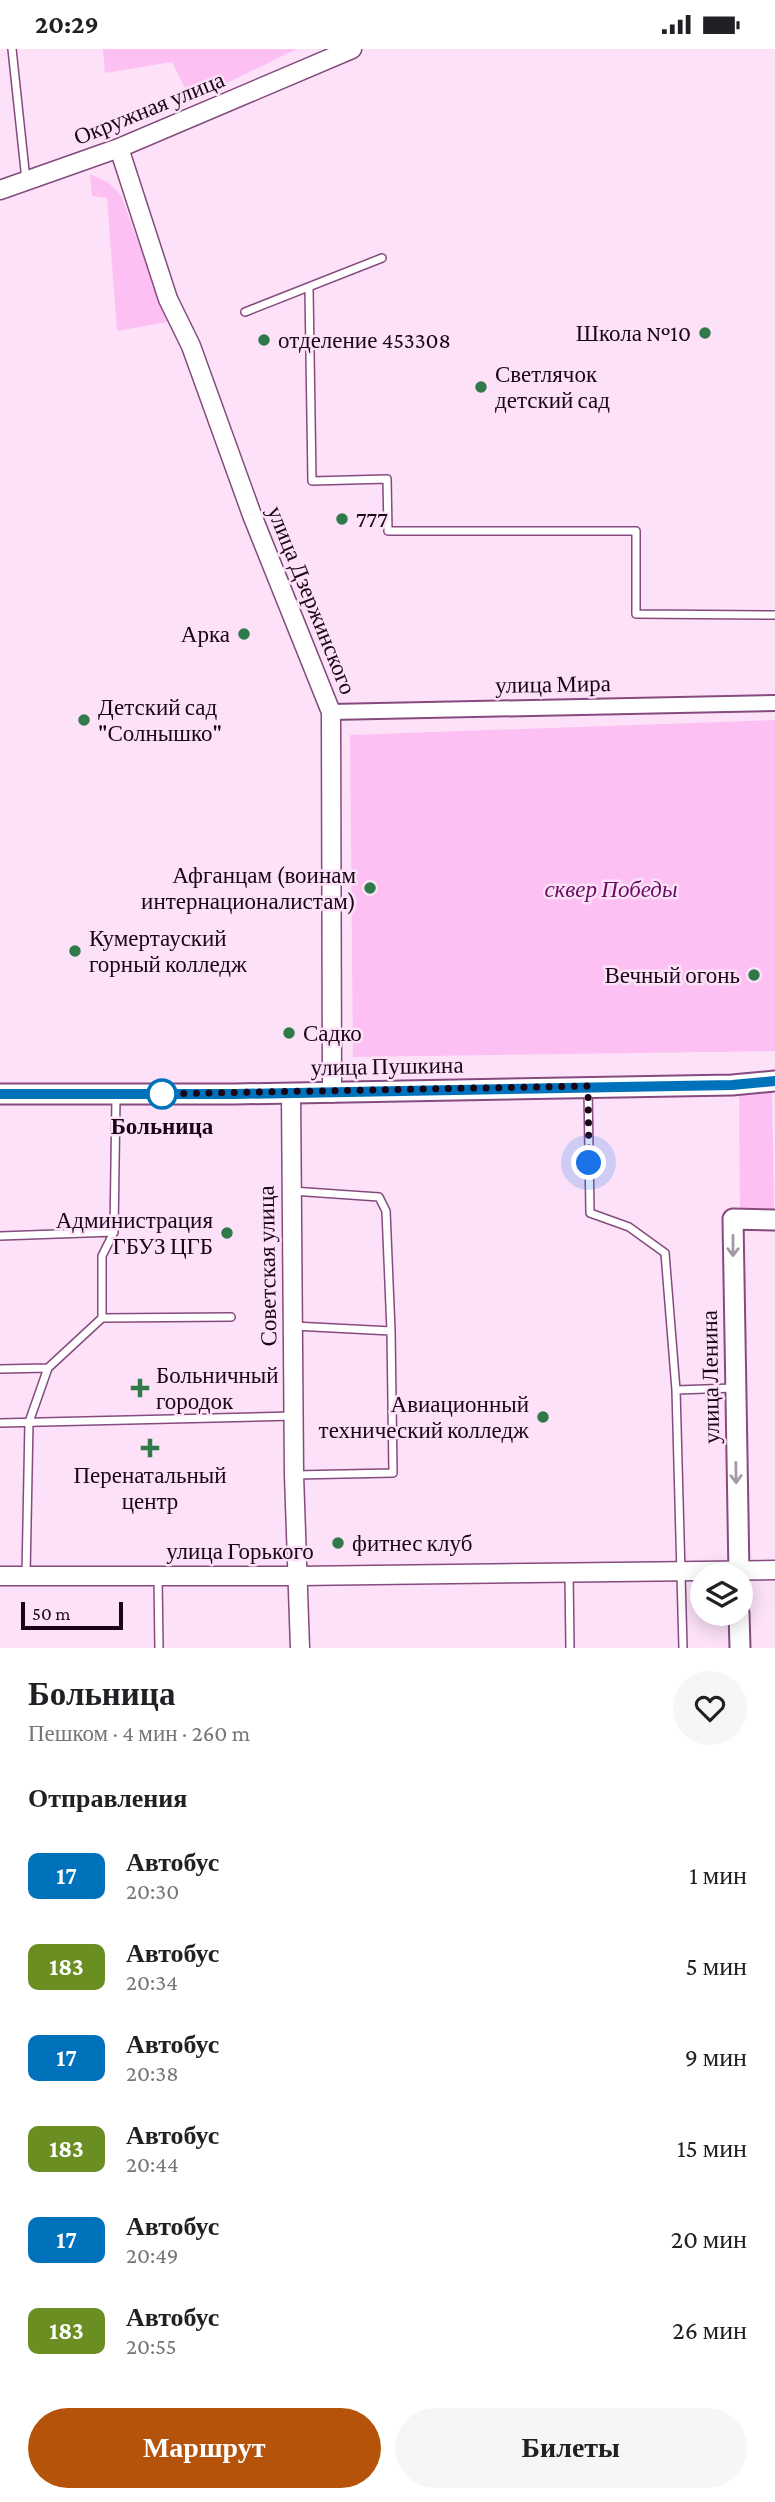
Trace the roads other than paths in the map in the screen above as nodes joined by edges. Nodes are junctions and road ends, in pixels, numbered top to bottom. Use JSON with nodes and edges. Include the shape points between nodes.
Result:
{"nodes":[{"id":1,"x":12,"y":49,"type":"edge"},
{"id":2,"x":352,"y":49,"type":"edge"},
{"id":3,"x":119,"y":148,"type":"junction"},
{"id":4,"x":27,"y":183,"type":"junction"},
{"id":5,"x":0,"y":190,"type":"edge"},
{"id":6,"x":382,"y":258,"type":"dead end"},
{"id":7,"x":309,"y":289,"type":"junction"},
{"id":8,"x":245,"y":312,"type":"dead end"},
{"id":9,"x":775,"y":615,"type":"edge"},
{"id":10,"x":775,"y":703,"type":"edge"},
{"id":11,"x":331,"y":712,"type":"junction"},
{"id":12,"x":775,"y":1081,"type":"edge"},
{"id":13,"x":588,"y":1086,"type":"junction"},
{"id":14,"x":117,"y":1093,"type":"junction"},
{"id":15,"x":291,"y":1093,"type":"junction"},
{"id":16,"x":332,"y":1093,"type":"junction"},
{"id":17,"x":0,"y":1094,"type":"edge"},
{"id":18,"x":290,"y":1191,"type":"junction"},
{"id":19,"x":775,"y":1220,"type":"edge"},
{"id":20,"x":114,"y":1232,"type":"junction"},
{"id":21,"x":0,"y":1236,"type":"edge"},
{"id":22,"x":231,"y":1317,"type":"dead end"},
{"id":23,"x":102,"y":1318,"type":"junction"},
{"id":24,"x":293,"y":1325,"type":"junction"},
{"id":25,"x":391,"y":1331,"type":"junction"},
{"id":26,"x":48,"y":1368,"type":"junction"},
{"id":27,"x":0,"y":1369,"type":"edge"},
{"id":28,"x":734,"y":1388,"type":"junction"},
{"id":29,"x":676,"y":1390,"type":"junction"},
{"id":30,"x":294,"y":1416,"type":"junction"},
{"id":31,"x":29,"y":1422,"type":"junction"},
{"id":32,"x":0,"y":1423,"type":"edge"},
{"id":33,"x":294,"y":1475,"type":"junction"},
{"id":34,"x":739,"y":1563,"type":"edge"},
{"id":35,"x":775,"y":1570,"type":"edge"},
{"id":36,"x":682,"y":1571,"type":"junction"},
{"id":37,"x":690,"y":1571,"type":"edge"},
{"id":38,"x":569,"y":1572,"type":"junction"},
{"id":39,"x":753,"y":1572,"type":"edge"},
{"id":40,"x":0,"y":1576,"type":"edge"},
{"id":41,"x":26,"y":1576,"type":"junction"},
{"id":42,"x":158,"y":1576,"type":"junction"},
{"id":43,"x":298,"y":1576,"type":"junction"},
{"id":44,"x":739,"y":1626,"type":"edge"},
{"id":45,"x":159,"y":1648,"type":"edge"},
{"id":46,"x":300,"y":1648,"type":"edge"},
{"id":47,"x":570,"y":1648,"type":"edge"},
{"id":48,"x":683,"y":1648,"type":"edge"},
{"id":49,"x":740,"y":1648,"type":"edge"}],
"edges":[{"from":1,"to":4,"type":"lane"},
{"from":2,"to":3,"type":"street","name":"Окружная улица"},
{"from":3,"to":4,"type":"street","name":"Окружная улица"},
{"from":3,"to":11,"type":"street","name":"улица Дзержинского","via":[[168,299],[191,346]]},
{"from":4,"to":5,"type":"street","name":"Окружная улица"},
{"from":6,"to":7,"type":"lane"},
{"from":7,"to":8,"type":"lane"},
{"from":7,"to":9,"type":"lane","via":[[312,481],[387,479],[388,531],[636,531],[636,614]]},
{"from":10,"to":11,"type":"street","name":"улица Мира"},
{"from":11,"to":16,"type":"street","name":"улица Дзержинского"},
{"from":12,"to":13,"type":"main road","name":"улица Пушкина"},
{"from":13,"to":16,"type":"main road","name":"улица Пушкина"},
{"from":13,"to":29,"type":"lane","via":[[590,1213],[629,1227],[665,1253]]},
{"from":14,"to":15,"type":"main road","name":"улица Пушкина"},
{"from":14,"to":17,"type":"main road","name":"улица Пушкина"},
{"from":14,"to":20,"type":"lane"},
{"from":15,"to":16,"type":"main road","name":"улица Пушкина"},
{"from":15,"to":18,"type":"street","name":"Советская улица"},
{"from":18,"to":24,"type":"street","name":"Советская улица"},
{"from":18,"to":25,"type":"lane","via":[[379,1196],[386,1211]]},
{"from":19,"to":28,"type":"main road","name":"улица Ленина","one_way":true,"via":[[733,1219]]},
{"from":20,"to":21,"type":"lane"},
{"from":20,"to":23,"type":"lane","via":[[102,1256]]},
{"from":22,"to":23,"type":"lane"},
{"from":23,"to":26,"type":"lane"},
{"from":24,"to":25,"type":"lane"},
{"from":24,"to":30,"type":"street","name":"Советская улица"},
{"from":25,"to":33,"type":"lane","via":[[393,1473]]},
{"from":26,"to":27,"type":"lane"},
{"from":26,"to":31,"type":"lane"},
{"from":28,"to":29,"type":"lane"},
{"from":28,"to":34,"type":"main road","name":"улица Ленина","one_way":true},
{"from":29,"to":36,"type":"lane"},
{"from":30,"to":31,"type":"lane"},
{"from":30,"to":33,"type":"street","name":"Советская улица"},
{"from":31,"to":32,"type":"lane"},
{"from":31,"to":41,"type":"lane"},
{"from":33,"to":43,"type":"street","name":"Советская улица"},
{"from":35,"to":39,"type":"street","name":"улица Горького"},
{"from":36,"to":37,"type":"street","name":"улица Горького"},
{"from":36,"to":38,"type":"street","name":"улица Горького"},
{"from":36,"to":48,"type":"lane"},
{"from":38,"to":43,"type":"street","name":"улица Горького"},
{"from":38,"to":47,"type":"lane"},
{"from":40,"to":41,"type":"street","name":"улица Горького"},
{"from":41,"to":42,"type":"street","name":"улица Горького"},
{"from":42,"to":43,"type":"street","name":"улица Горького"},
{"from":42,"to":45,"type":"lane"},
{"from":43,"to":46,"type":"street","name":"Советская улица"},
{"from":44,"to":49,"type":"main road"}]}
